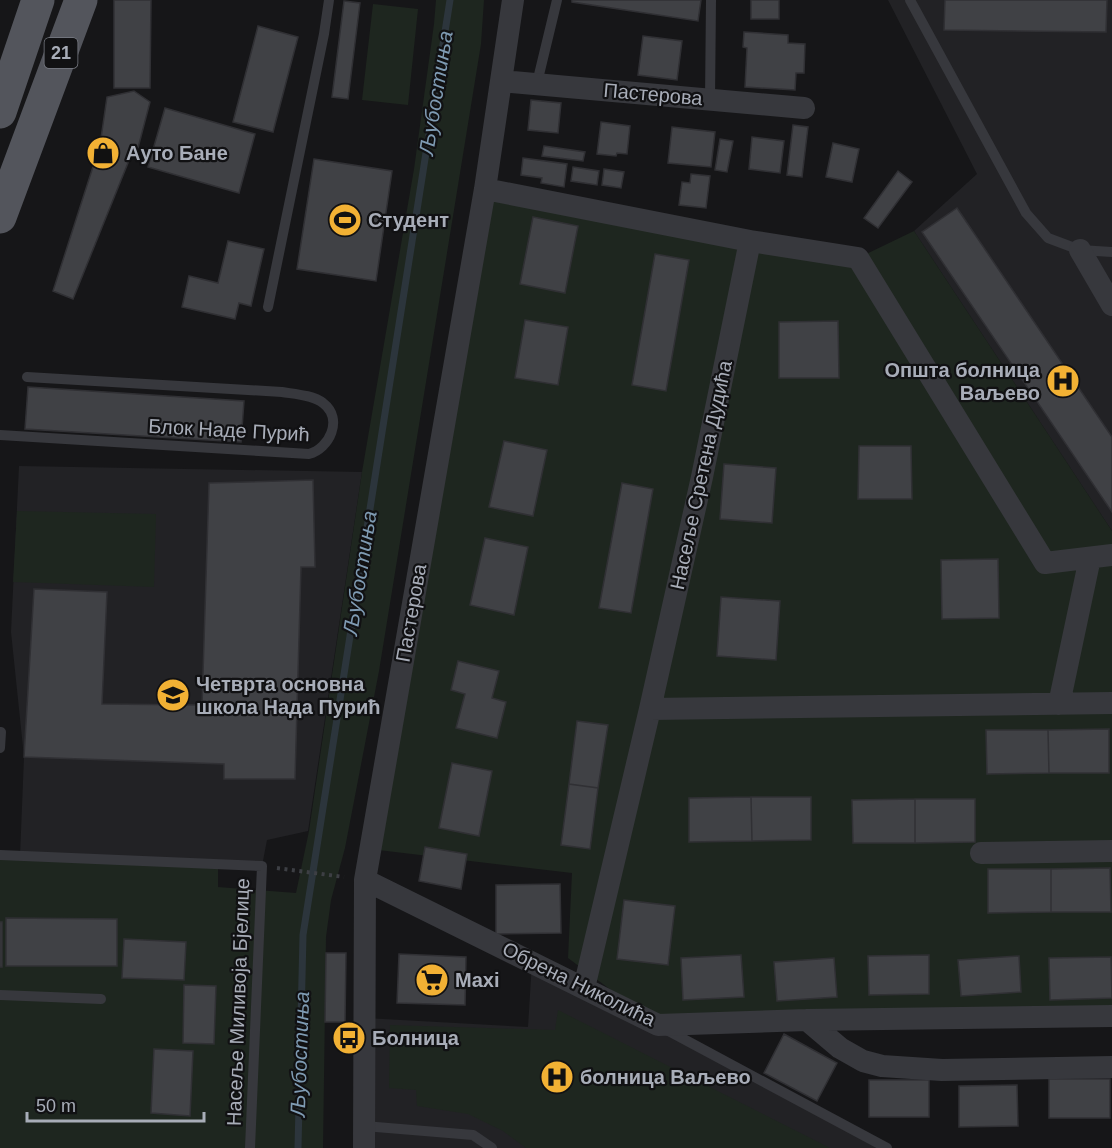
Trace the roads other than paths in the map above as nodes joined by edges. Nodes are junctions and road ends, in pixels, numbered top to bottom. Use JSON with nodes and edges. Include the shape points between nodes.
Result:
{"nodes":[{"id":1,"x":38,"y":0,"type":"edge"},
{"id":2,"x":81,"y":0,"type":"edge"},
{"id":3,"x":328,"y":0,"type":"edge"},
{"id":4,"x":513,"y":0,"type":"edge"},
{"id":5,"x":557,"y":0,"type":"edge"},
{"id":6,"x":711,"y":0,"type":"edge"},
{"id":7,"x":910,"y":0,"type":"edge"},
{"id":8,"x":501,"y":81,"type":"junction"},
{"id":9,"x":537,"y":83,"type":"junction"},
{"id":10,"x":710,"y":99,"type":"junction"},
{"id":11,"x":804,"y":108,"type":"dead end"},
{"id":12,"x":0,"y":112,"type":"edge"},
{"id":13,"x":485,"y":189,"type":"junction"},
{"id":14,"x":0,"y":217,"type":"edge"},
{"id":15,"x":750,"y":241,"type":"junction"},
{"id":16,"x":1080,"y":250,"type":"junction"},
{"id":17,"x":1112,"y":252,"type":"edge"},
{"id":18,"x":1112,"y":305,"type":"edge"},
{"id":19,"x":268,"y":308,"type":"dead end"},
{"id":20,"x":27,"y":377,"type":"dead end"},
{"id":21,"x":0,"y":435,"type":"edge"},
{"id":22,"x":1101,"y":556,"type":"edge"},
{"id":23,"x":1112,"y":703,"type":"edge"},
{"id":24,"x":1059,"y":704,"type":"junction"},
{"id":25,"x":650,"y":709,"type":"junction"},
{"id":26,"x":1,"y":732,"type":"edge"},
{"id":27,"x":0,"y":748,"type":"edge"},
{"id":28,"x":1112,"y":851,"type":"edge"},
{"id":29,"x":981,"y":853,"type":"dead end"},
{"id":30,"x":0,"y":855,"type":"edge"},
{"id":31,"x":356,"y":878,"type":"junction"},
{"id":32,"x":584,"y":988,"type":"junction"},
{"id":33,"x":0,"y":995,"type":"edge"},
{"id":34,"x":101,"y":999,"type":"dead end"},
{"id":35,"x":1112,"y":1016,"type":"edge"},
{"id":36,"x":807,"y":1020,"type":"junction"},
{"id":37,"x":658,"y":1025,"type":"junction"},
{"id":38,"x":1112,"y":1067,"type":"edge"},
{"id":39,"x":364,"y":1137,"type":"edge"},
{"id":40,"x":250,"y":1148,"type":"edge"},
{"id":41,"x":492,"y":1148,"type":"edge"},
{"id":42,"x":886,"y":1148,"type":"edge"}],
"edges":[{"from":1,"to":12,"type":"main road","number":"21"},
{"from":2,"to":14,"type":"main road","number":"21"},
{"from":3,"to":19,"type":"lane"},
{"from":4,"to":8,"type":"street","name":"Пастерова"},
{"from":5,"to":9,"type":"lane"},
{"from":6,"to":10,"type":"lane"},
{"from":7,"to":16,"type":"lane","via":[[1026,213],[1048,238]]},
{"from":8,"to":9,"type":"street","name":"Пастерова"},
{"from":8,"to":13,"type":"street","name":"Пастерова"},
{"from":9,"to":10,"type":"street","name":"Пастерова"},
{"from":10,"to":11,"type":"street","name":"Пастерова"},
{"from":13,"to":15,"type":"street"},
{"from":13,"to":31,"type":"street","name":"Пастерова"},
{"from":15,"to":22,"type":"street","via":[[858,258],[1045,563]]},
{"from":15,"to":25,"type":"street","name":"Насеље Сретена Дудића"},
{"from":16,"to":17,"type":"lane"},
{"from":16,"to":18,"type":"street"},
{"from":20,"to":21,"type":"lane","name":"Блок Наде Пурић","via":[[282,392],[323,403],[331,414],[333,429],[319,452],[309,454]]},
{"from":22,"to":24,"type":"street"},
{"from":23,"to":24,"type":"street"},
{"from":24,"to":25,"type":"street"},
{"from":25,"to":32,"type":"street","name":"Насеље Сретена Дудића"},
{"from":26,"to":27,"type":"lane"},
{"from":28,"to":29,"type":"street"},
{"from":30,"to":40,"type":"lane","name":"Насеље Миливоја Бјелице","via":[[262,867]]},
{"from":31,"to":32,"type":"street","name":"Обрена Николића"},
{"from":31,"to":39,"type":"street","name":"Пастерова"},
{"from":32,"to":37,"type":"street","name":"Обрена Николића"},
{"from":33,"to":34,"type":"lane"},
{"from":35,"to":36,"type":"street","name":"Обрена Николића"},
{"from":36,"to":37,"type":"street","name":"Обрена Николића"},
{"from":36,"to":38,"type":"street","via":[[840,1048],[882,1066],[942,1070]]},
{"from":37,"to":42,"type":"lane"},
{"from":39,"to":41,"type":"lane","via":[[473,1135]]}]}
